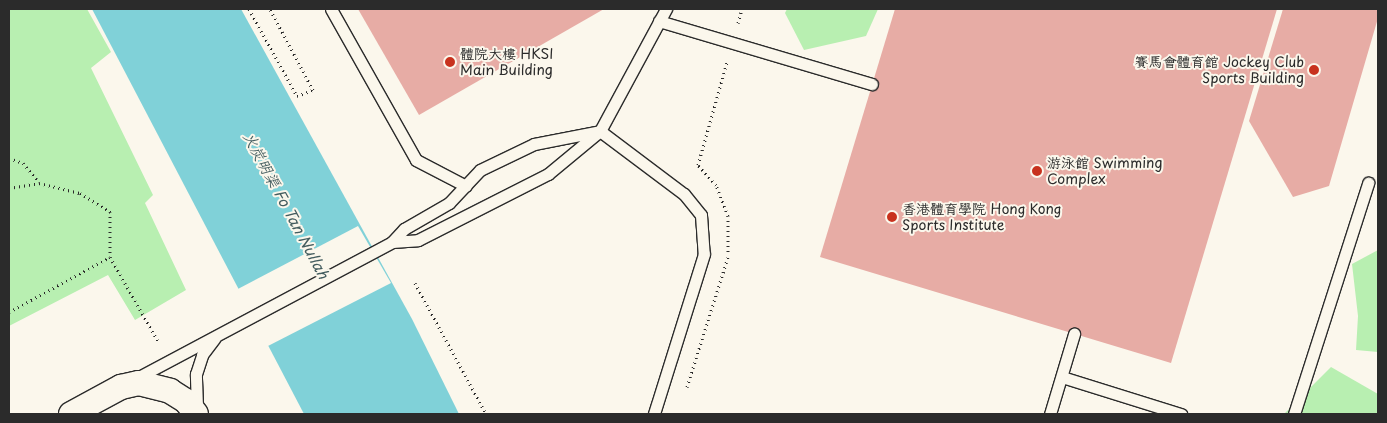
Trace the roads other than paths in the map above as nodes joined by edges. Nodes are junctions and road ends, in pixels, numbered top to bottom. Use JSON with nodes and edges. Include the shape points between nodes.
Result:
{"nodes":[{"id":1,"x":331,"y":9,"type":"edge"},
{"id":2,"x":666,"y":9,"type":"edge"},
{"id":3,"x":659,"y":21,"type":"junction"},
{"id":4,"x":872,"y":84,"type":"dead end"},
{"id":5,"x":600,"y":131,"type":"junction"},
{"id":6,"x":1368,"y":183,"type":"dead end"},
{"id":7,"x":466,"y":186,"type":"junction"},
{"id":8,"x":392,"y":242,"type":"junction"},
{"id":9,"x":221,"y":332,"type":"junction"},
{"id":10,"x":1074,"y":334,"type":"dead end"},
{"id":11,"x":1062,"y":377,"type":"junction"},
{"id":12,"x":121,"y":387,"type":"junction"},
{"id":13,"x":71,"y":414,"type":"edge"},
{"id":14,"x":197,"y":414,"type":"edge"},
{"id":15,"x":654,"y":414,"type":"edge"},
{"id":16,"x":1050,"y":414,"type":"edge"},
{"id":17,"x":1181,"y":414,"type":"edge"},
{"id":18,"x":1294,"y":414,"type":"edge"}],
"edges":[{"from":1,"to":7,"type":"lane","via":[[416,160]]},
{"from":2,"to":3,"type":"lane"},
{"from":3,"to":4,"type":"lane"},
{"from":3,"to":5,"type":"lane"},
{"from":5,"to":7,"type":"lane","via":[[534,144],[480,170]]},
{"from":5,"to":8,"type":"lane","via":[[548,174],[418,240]]},
{"from":5,"to":15,"type":"lane","via":[[684,194],[701,215],[704,254]]},
{"from":6,"to":18,"type":"lane"},
{"from":7,"to":8,"type":"lane","via":[[449,203],[404,229]]},
{"from":8,"to":9,"type":"lane"},
{"from":9,"to":12,"type":"lane"},
{"from":9,"to":14,"type":"lane","via":[[202,355],[196,374]]},
{"from":10,"to":11,"type":"lane"},
{"from":11,"to":16,"type":"lane"},
{"from":11,"to":17,"type":"lane"},
{"from":12,"to":13,"type":"street"},
{"from":12,"to":14,"type":"street","via":[[139,383],[154,385],[186,402]]}]}
